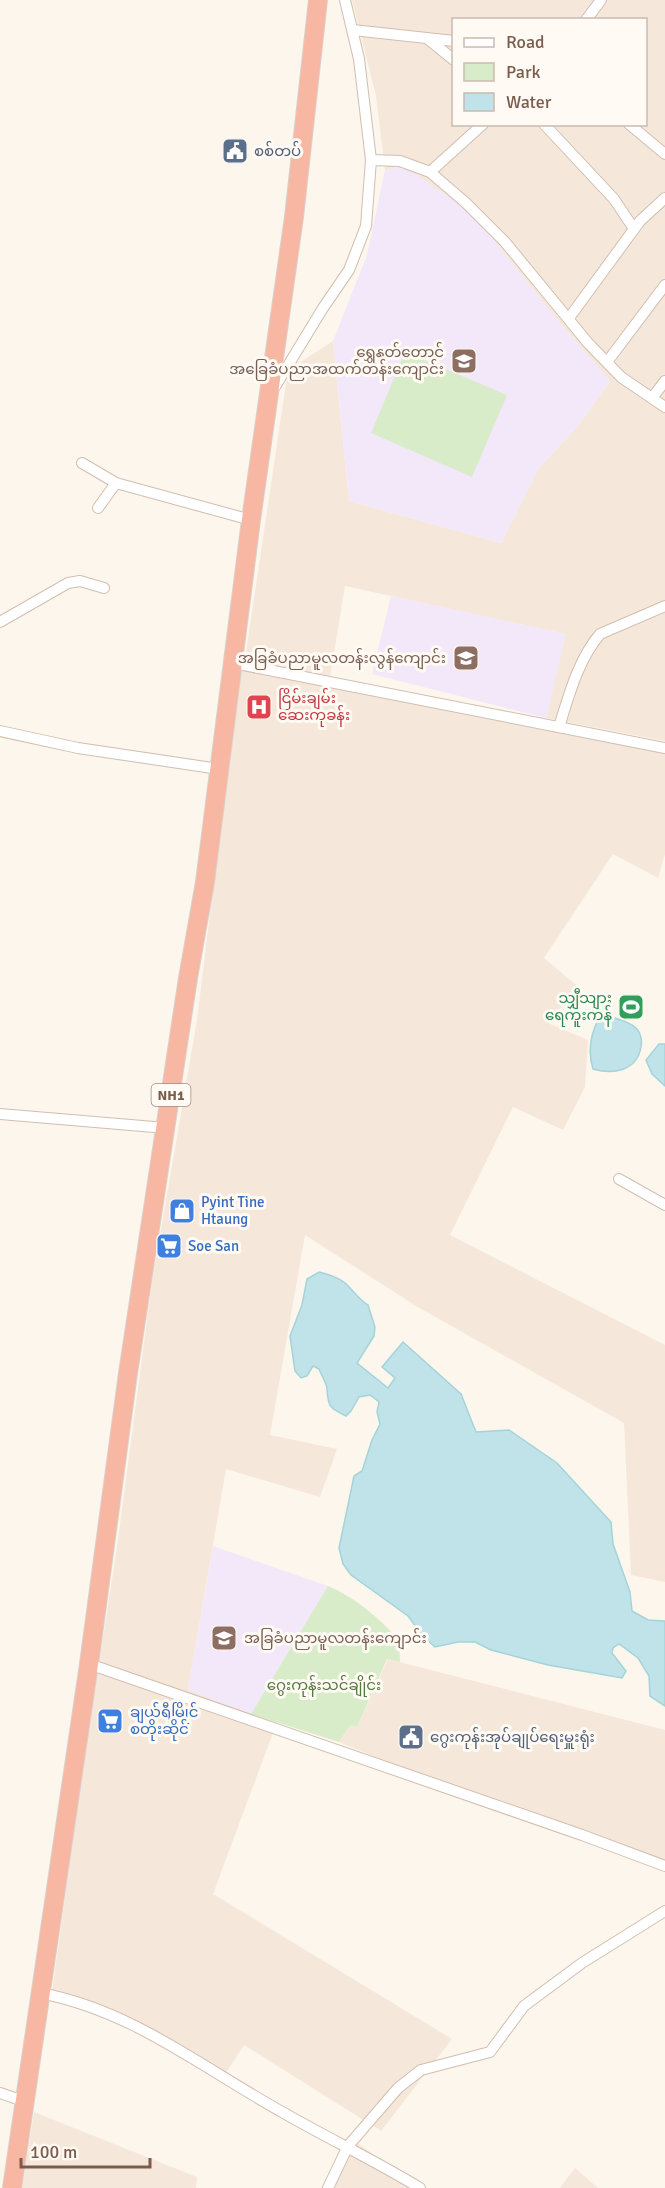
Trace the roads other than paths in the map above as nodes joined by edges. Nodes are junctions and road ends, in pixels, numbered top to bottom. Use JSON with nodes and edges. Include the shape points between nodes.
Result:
{"nodes":[{"id":1,"x":318,"y":0,"type":"edge"},
{"id":2,"x":345,"y":0,"type":"edge"},
{"id":3,"x":601,"y":0,"type":"edge"},
{"id":4,"x":588,"y":18,"type":"edge"},
{"id":5,"x":353,"y":30,"type":"junction"},
{"id":6,"x":426,"y":38,"type":"junction"},
{"id":7,"x":452,"y":41,"type":"edge"},
{"id":8,"x":452,"y":59,"type":"edge"},
{"id":9,"x":481,"y":126,"type":"edge"},
{"id":10,"x":546,"y":126,"type":"edge"},
{"id":11,"x":631,"y":126,"type":"edge"},
{"id":12,"x":665,"y":154,"type":"edge"},
{"id":13,"x":371,"y":160,"type":"junction"},
{"id":14,"x":430,"y":172,"type":"junction"},
{"id":15,"x":665,"y":198,"type":"edge"},
{"id":16,"x":634,"y":229,"type":"junction"},
{"id":17,"x":665,"y":285,"type":"edge"},
{"id":18,"x":569,"y":318,"type":"junction"},
{"id":19,"x":607,"y":362,"type":"junction"},
{"id":20,"x":665,"y":381,"type":"edge"},
{"id":21,"x":270,"y":395,"type":"junction"},
{"id":22,"x":652,"y":398,"type":"junction"},
{"id":23,"x":665,"y":407,"type":"edge"},
{"id":24,"x":82,"y":464,"type":"dead end"},
{"id":25,"x":116,"y":483,"type":"junction"},
{"id":26,"x":98,"y":508,"type":"dead end"},
{"id":27,"x":250,"y":520,"type":"junction"},
{"id":28,"x":104,"y":588,"type":"dead end"},
{"id":29,"x":665,"y":606,"type":"edge"},
{"id":30,"x":0,"y":622,"type":"edge"},
{"id":31,"x":233,"y":663,"type":"junction"},
{"id":32,"x":559,"y":727,"type":"junction"},
{"id":33,"x":0,"y":731,"type":"edge"},
{"id":34,"x":665,"y":748,"type":"edge"},
{"id":35,"x":219,"y":769,"type":"junction"},
{"id":36,"x":0,"y":1114,"type":"edge"},
{"id":37,"x":166,"y":1128,"type":"junction"},
{"id":38,"x":619,"y":1179,"type":"dead end"},
{"id":39,"x":665,"y":1205,"type":"edge"},
{"id":40,"x":88,"y":1664,"type":"junction"},
{"id":41,"x":665,"y":1866,"type":"edge"},
{"id":42,"x":665,"y":1911,"type":"edge"},
{"id":43,"x":40,"y":1993,"type":"junction"},
{"id":44,"x":0,"y":2093,"type":"edge"},
{"id":45,"x":26,"y":2102,"type":"junction"},
{"id":46,"x":348,"y":2146,"type":"junction"},
{"id":47,"x":12,"y":2188,"type":"edge"},
{"id":48,"x":328,"y":2188,"type":"edge"},
{"id":49,"x":420,"y":2188,"type":"edge"}],
"edges":[{"from":1,"to":21,"type":"highway","number":"NH1"},
{"from":2,"to":5,"type":"street"},
{"from":3,"to":4,"type":"street"},
{"from":5,"to":6,"type":"street"},
{"from":5,"to":13,"type":"street"},
{"from":6,"to":7,"type":"street"},
{"from":6,"to":8,"type":"street"},
{"from":9,"to":14,"type":"street"},
{"from":10,"to":16,"type":"street","via":[[614,199]]},
{"from":11,"to":12,"type":"street"},
{"from":13,"to":14,"type":"street","via":[[400,161]]},
{"from":13,"to":21,"type":"street","via":[[366,226],[349,270]]},
{"from":14,"to":18,"type":"street","via":[[505,242]]},
{"from":15,"to":16,"type":"street"},
{"from":16,"to":18,"type":"street"},
{"from":17,"to":19,"type":"street"},
{"from":18,"to":19,"type":"street"},
{"from":19,"to":22,"type":"street"},
{"from":20,"to":22,"type":"street"},
{"from":21,"to":27,"type":"highway","number":"NH1"},
{"from":22,"to":23,"type":"street"},
{"from":24,"to":25,"type":"street"},
{"from":25,"to":26,"type":"street"},
{"from":25,"to":27,"type":"street"},
{"from":27,"to":31,"type":"highway","number":"NH1"},
{"from":28,"to":30,"type":"street","via":[[80,581],[68,584]]},
{"from":29,"to":32,"type":"street","via":[[600,634],[592,643]]},
{"from":31,"to":32,"type":"street"},
{"from":31,"to":35,"type":"highway","number":"NH1"},
{"from":32,"to":34,"type":"street"},
{"from":33,"to":35,"type":"street","via":[[78,748]]},
{"from":35,"to":37,"type":"highway","number":"NH1"},
{"from":36,"to":37,"type":"street"},
{"from":37,"to":40,"type":"highway","number":"NH1"},
{"from":38,"to":39,"type":"street"},
{"from":40,"to":41,"type":"street"},
{"from":40,"to":43,"type":"highway","number":"NH1"},
{"from":42,"to":46,"type":"street","via":[[582,1963],[524,2006],[490,2052],[422,2070],[398,2088]]},
{"from":43,"to":45,"type":"highway","number":"NH1"},
{"from":43,"to":46,"type":"street","via":[[127,2020],[284,2113]]},
{"from":44,"to":45,"type":"street"},
{"from":45,"to":47,"type":"highway","number":"NH1"},
{"from":46,"to":48,"type":"street"},
{"from":46,"to":49,"type":"street"}]}
